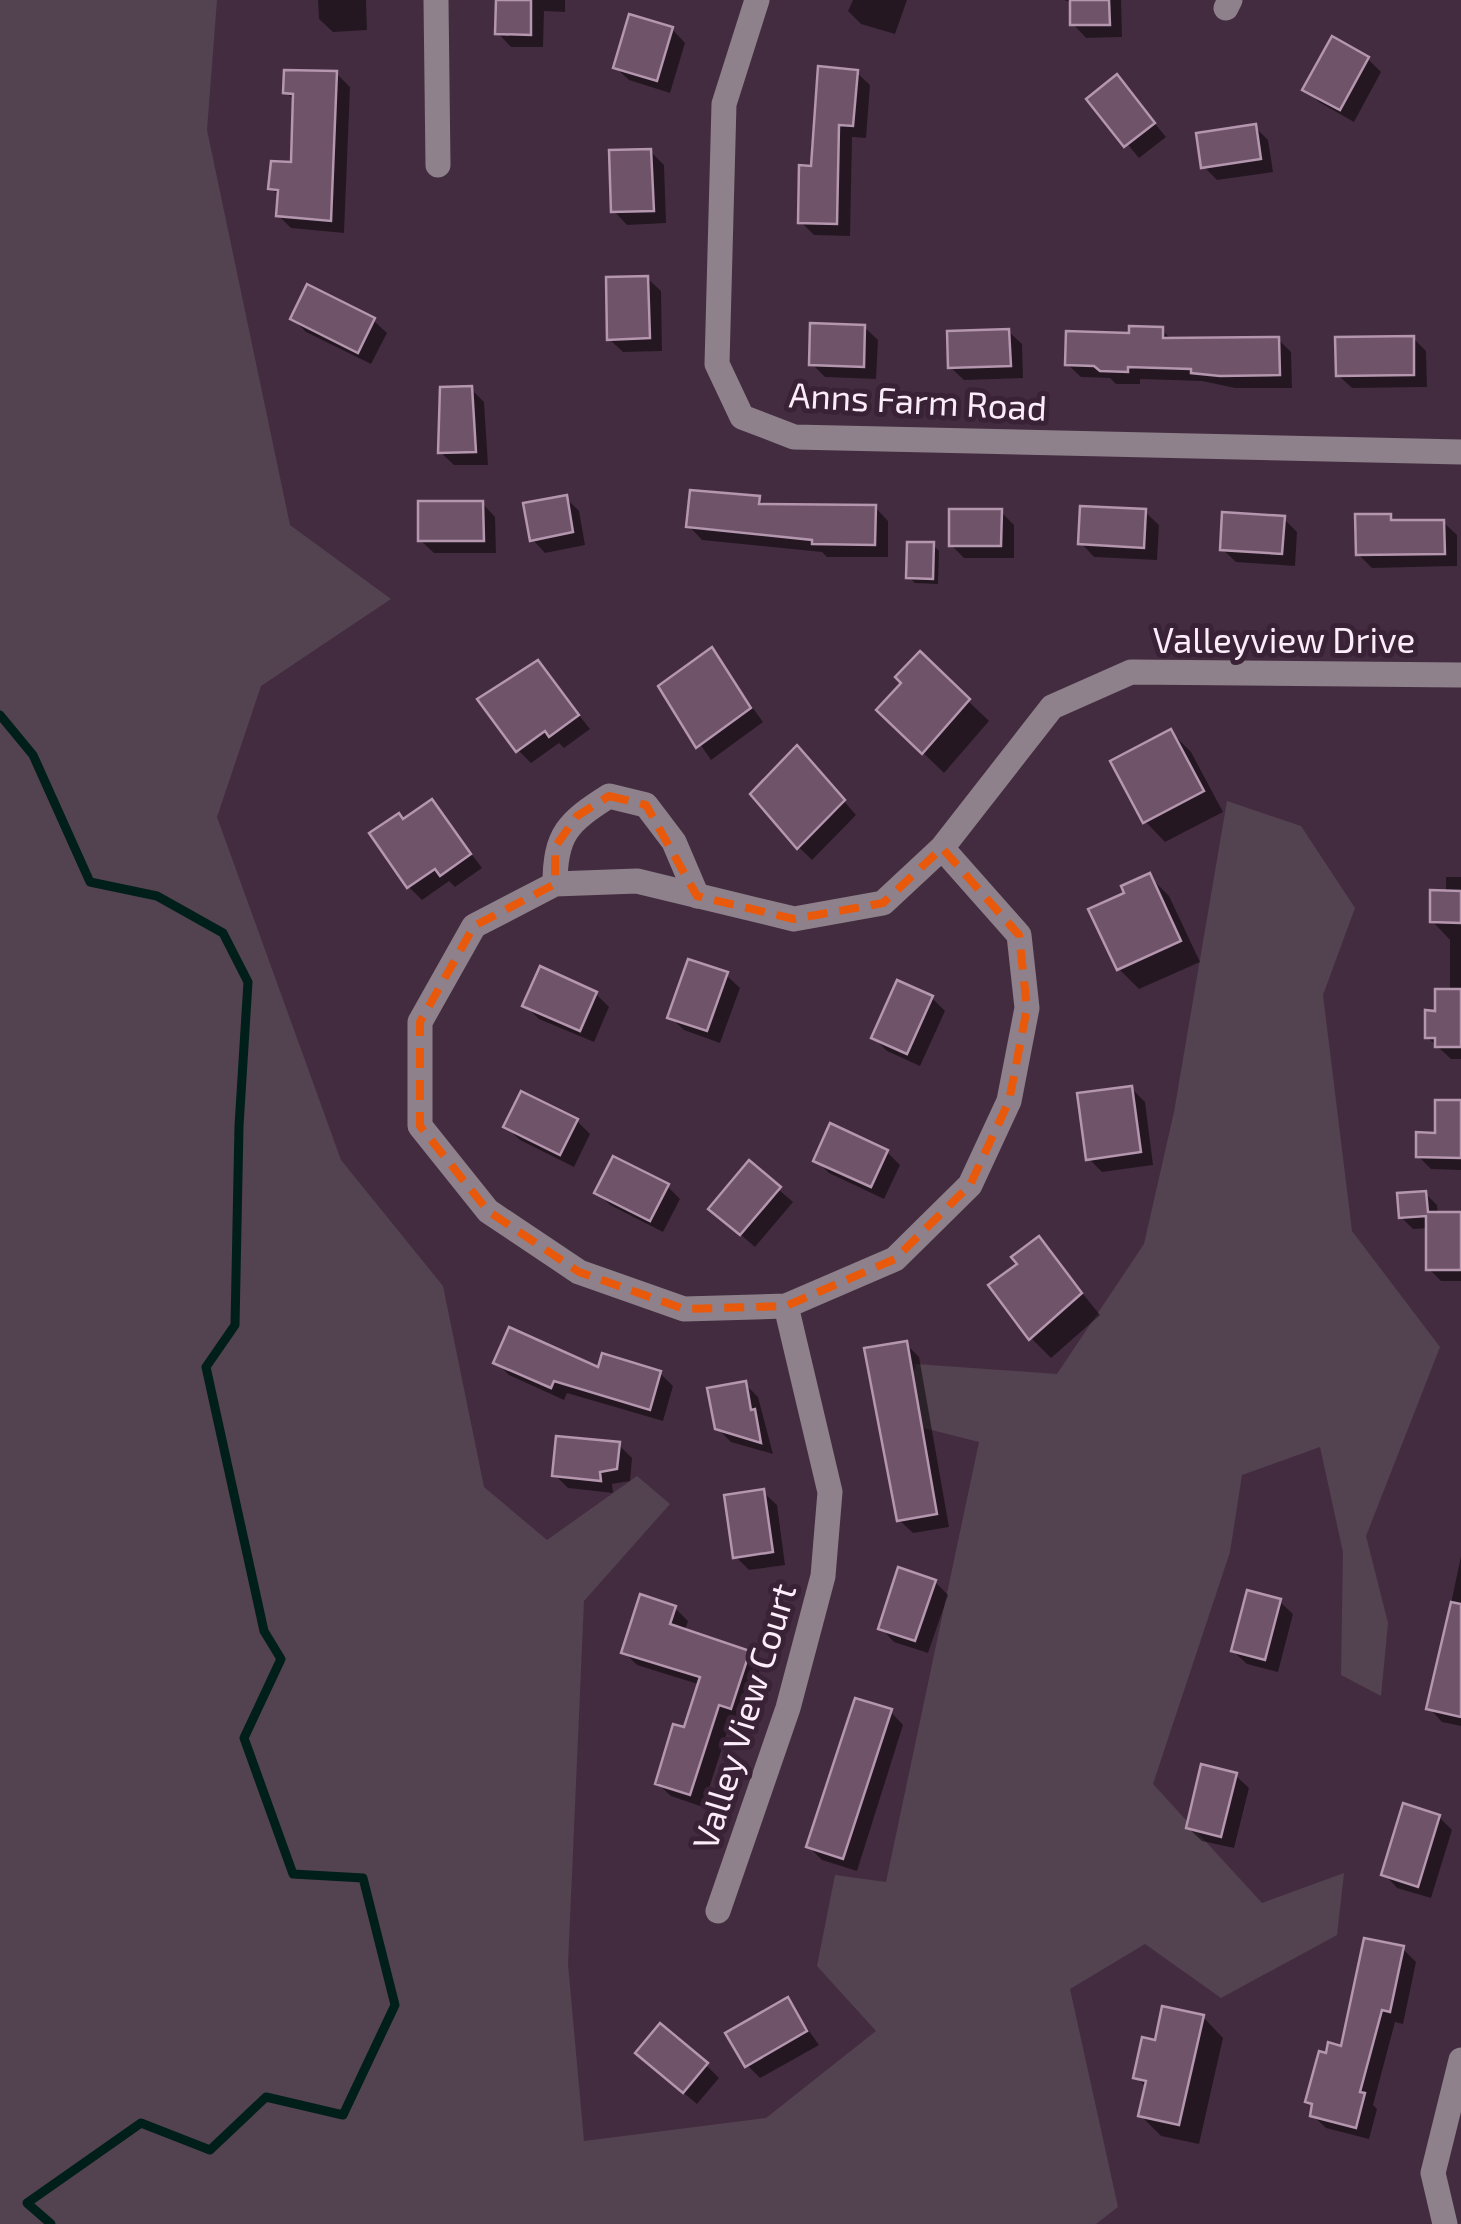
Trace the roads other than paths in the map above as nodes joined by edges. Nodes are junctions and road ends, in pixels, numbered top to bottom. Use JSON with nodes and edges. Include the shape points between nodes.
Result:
{"nodes":[{"id":1,"x":436,"y":0,"type":"edge"},
{"id":2,"x":758,"y":0,"type":"edge"},
{"id":3,"x":438,"y":165,"type":"dead end"},
{"id":4,"x":1461,"y":452,"type":"edge"},
{"id":5,"x":1461,"y":675,"type":"edge"},
{"id":6,"x":942,"y":848,"type":"junction"},
{"id":7,"x":554,"y":884,"type":"junction"},
{"id":8,"x":697,"y":896,"type":"junction"},
{"id":9,"x":786,"y":1306,"type":"junction"},
{"id":10,"x":718,"y":1911,"type":"dead end"},
{"id":11,"x":1461,"y":2060,"type":"edge"},
{"id":12,"x":1445,"y":2224,"type":"edge"}],
"edges":[{"from":1,"to":3,"type":"street"},
{"from":2,"to":4,"type":"street","name":"Anns Farm Road","via":[[724,104],[717,364],[742,418],[794,437]]},
{"from":5,"to":6,"type":"street","name":"Valleyview Drive","via":[[1130,672],[1052,708]]},
{"from":6,"to":8,"type":"street","name":"Valleyview Drive","via":[[883,903],[794,919]]},
{"from":6,"to":9,"type":"street","name":"Valleyview Drive","via":[[1019,934],[1027,1008],[1009,1101],[970,1185],[895,1259]]},
{"from":7,"to":8,"type":"street","name":"Valleyview Drive","via":[[637,881]]},
{"from":7,"to":8,"type":"street","via":[[555,847],[577,816],[609,796],[646,805],[674,842]]},
{"from":7,"to":9,"type":"street","name":"Valleyview Drive","via":[[474,926],[420,1022],[420,1126],[488,1211],[580,1272],[684,1309]]},
{"from":9,"to":10,"type":"street","name":"Valley View Court","via":[[830,1492],[823,1576],[788,1708]]},
{"from":11,"to":12,"type":"street","via":[[1433,2173]]}]}
